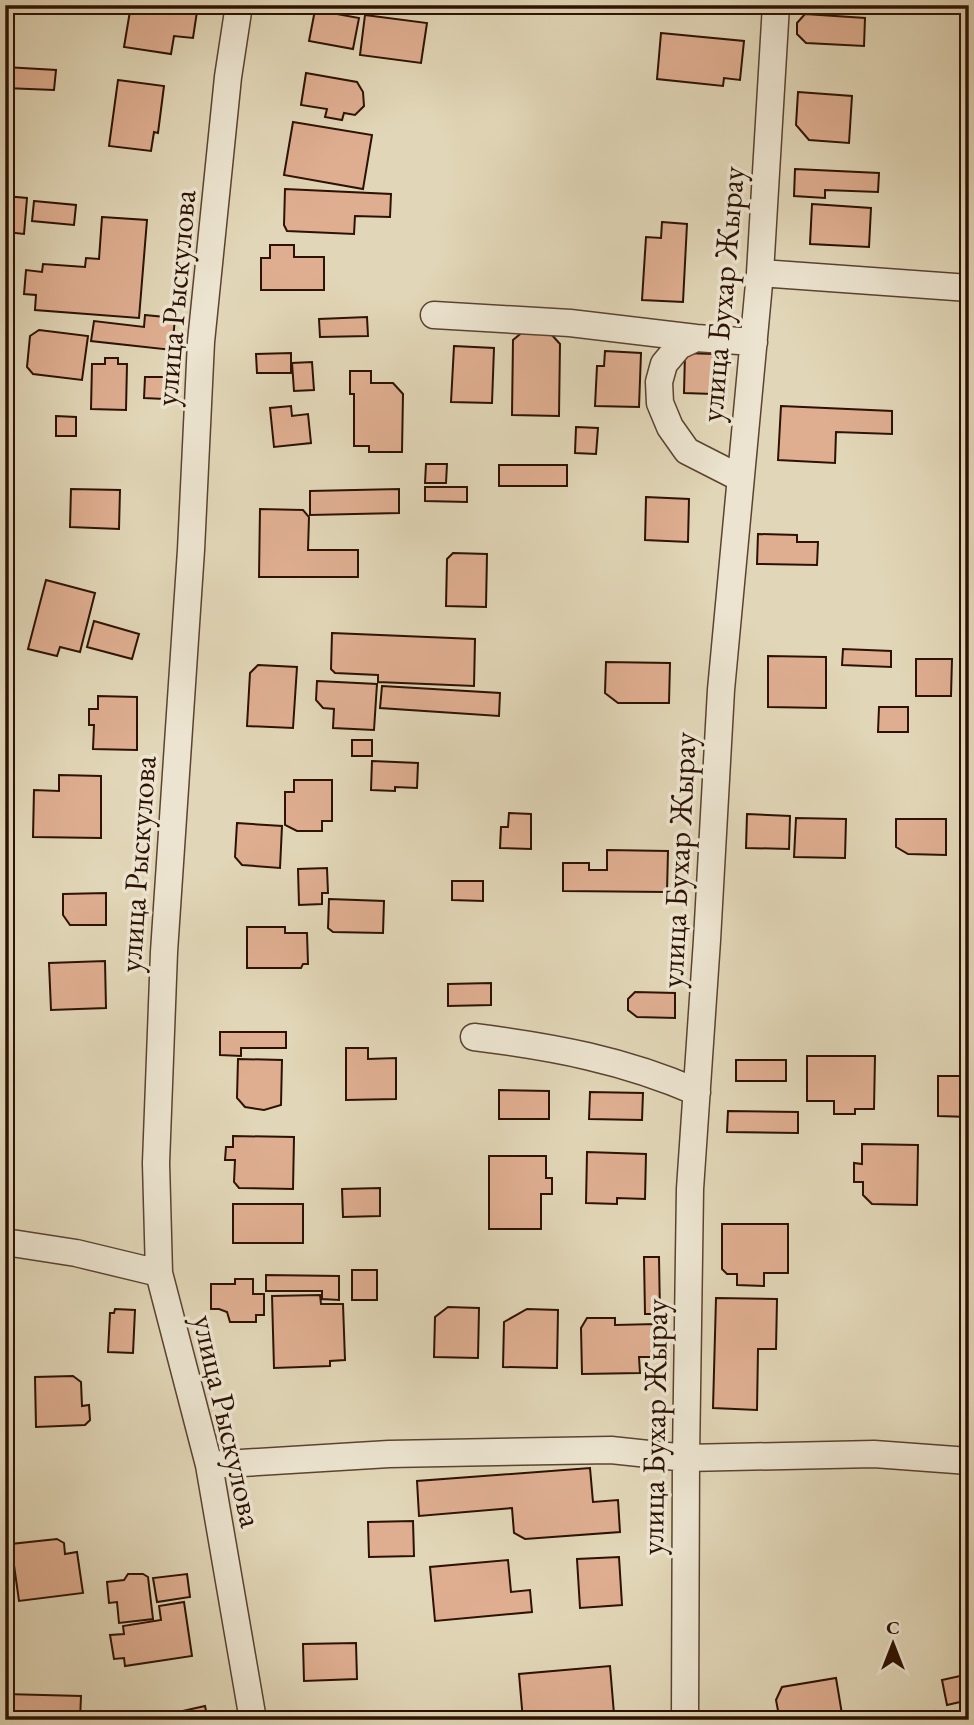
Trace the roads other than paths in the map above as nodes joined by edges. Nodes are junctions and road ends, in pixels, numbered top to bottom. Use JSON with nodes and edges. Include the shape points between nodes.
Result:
{"nodes":[{"id":1,"x":239,"y":5,"type":"edge"},
{"id":2,"x":776,"y":5,"type":"edge"},
{"id":3,"x":761,"y":273,"type":"junction"},
{"id":4,"x":969,"y":288,"type":"edge"},
{"id":5,"x":433,"y":314,"type":"dead end"},
{"id":6,"x":696,"y":338,"type":"junction"},
{"id":7,"x":754,"y":342,"type":"junction"},
{"id":8,"x":740,"y":478,"type":"junction"},
{"id":9,"x":474,"y":1037,"type":"dead end"},
{"id":10,"x":697,"y":1091,"type":"junction"},
{"id":11,"x":5,"y":1242,"type":"edge"},
{"id":12,"x":159,"y":1273,"type":"junction"},
{"id":13,"x":686,"y":1458,"type":"junction"},
{"id":14,"x":969,"y":1461,"type":"edge"},
{"id":15,"x":209,"y":1465,"type":"junction"},
{"id":16,"x":253,"y":1720,"type":"edge"},
{"id":17,"x":685,"y":1720,"type":"edge"}],
"edges":[{"from":1,"to":12,"type":"street","name":"улица Рыскулова","via":[[201,342],[164,952],[156,1163]]},
{"from":2,"to":3,"type":"street","name":"улица Бухар Жырау"},
{"from":3,"to":4,"type":"street"},
{"from":3,"to":7,"type":"street","name":"улица Бухар Жырау"},
{"from":5,"to":6,"type":"street"},
{"from":6,"to":7,"type":"street"},
{"from":6,"to":8,"type":"street","via":[[679,346],[664,364],[660,402],[687,451]]},
{"from":7,"to":8,"type":"street","name":"улица Бухар Жырау"},
{"from":8,"to":10,"type":"street","name":"улица Бухар Жырау","via":[[720,690]]},
{"from":9,"to":10,"type":"street","via":[[601,1058]]},
{"from":10,"to":13,"type":"street","name":"улица Бухар Жырау","via":[[690,1189]]},
{"from":11,"to":12,"type":"street"},
{"from":12,"to":15,"type":"street","name":"улица Рыскулова"},
{"from":13,"to":14,"type":"street","via":[[874,1454]]},
{"from":13,"to":15,"type":"street","via":[[597,1450],[389,1454]]},
{"from":13,"to":17,"type":"street","name":"улица Бухар Жырау"},
{"from":15,"to":16,"type":"street","name":"улица Рыскулова"}]}
